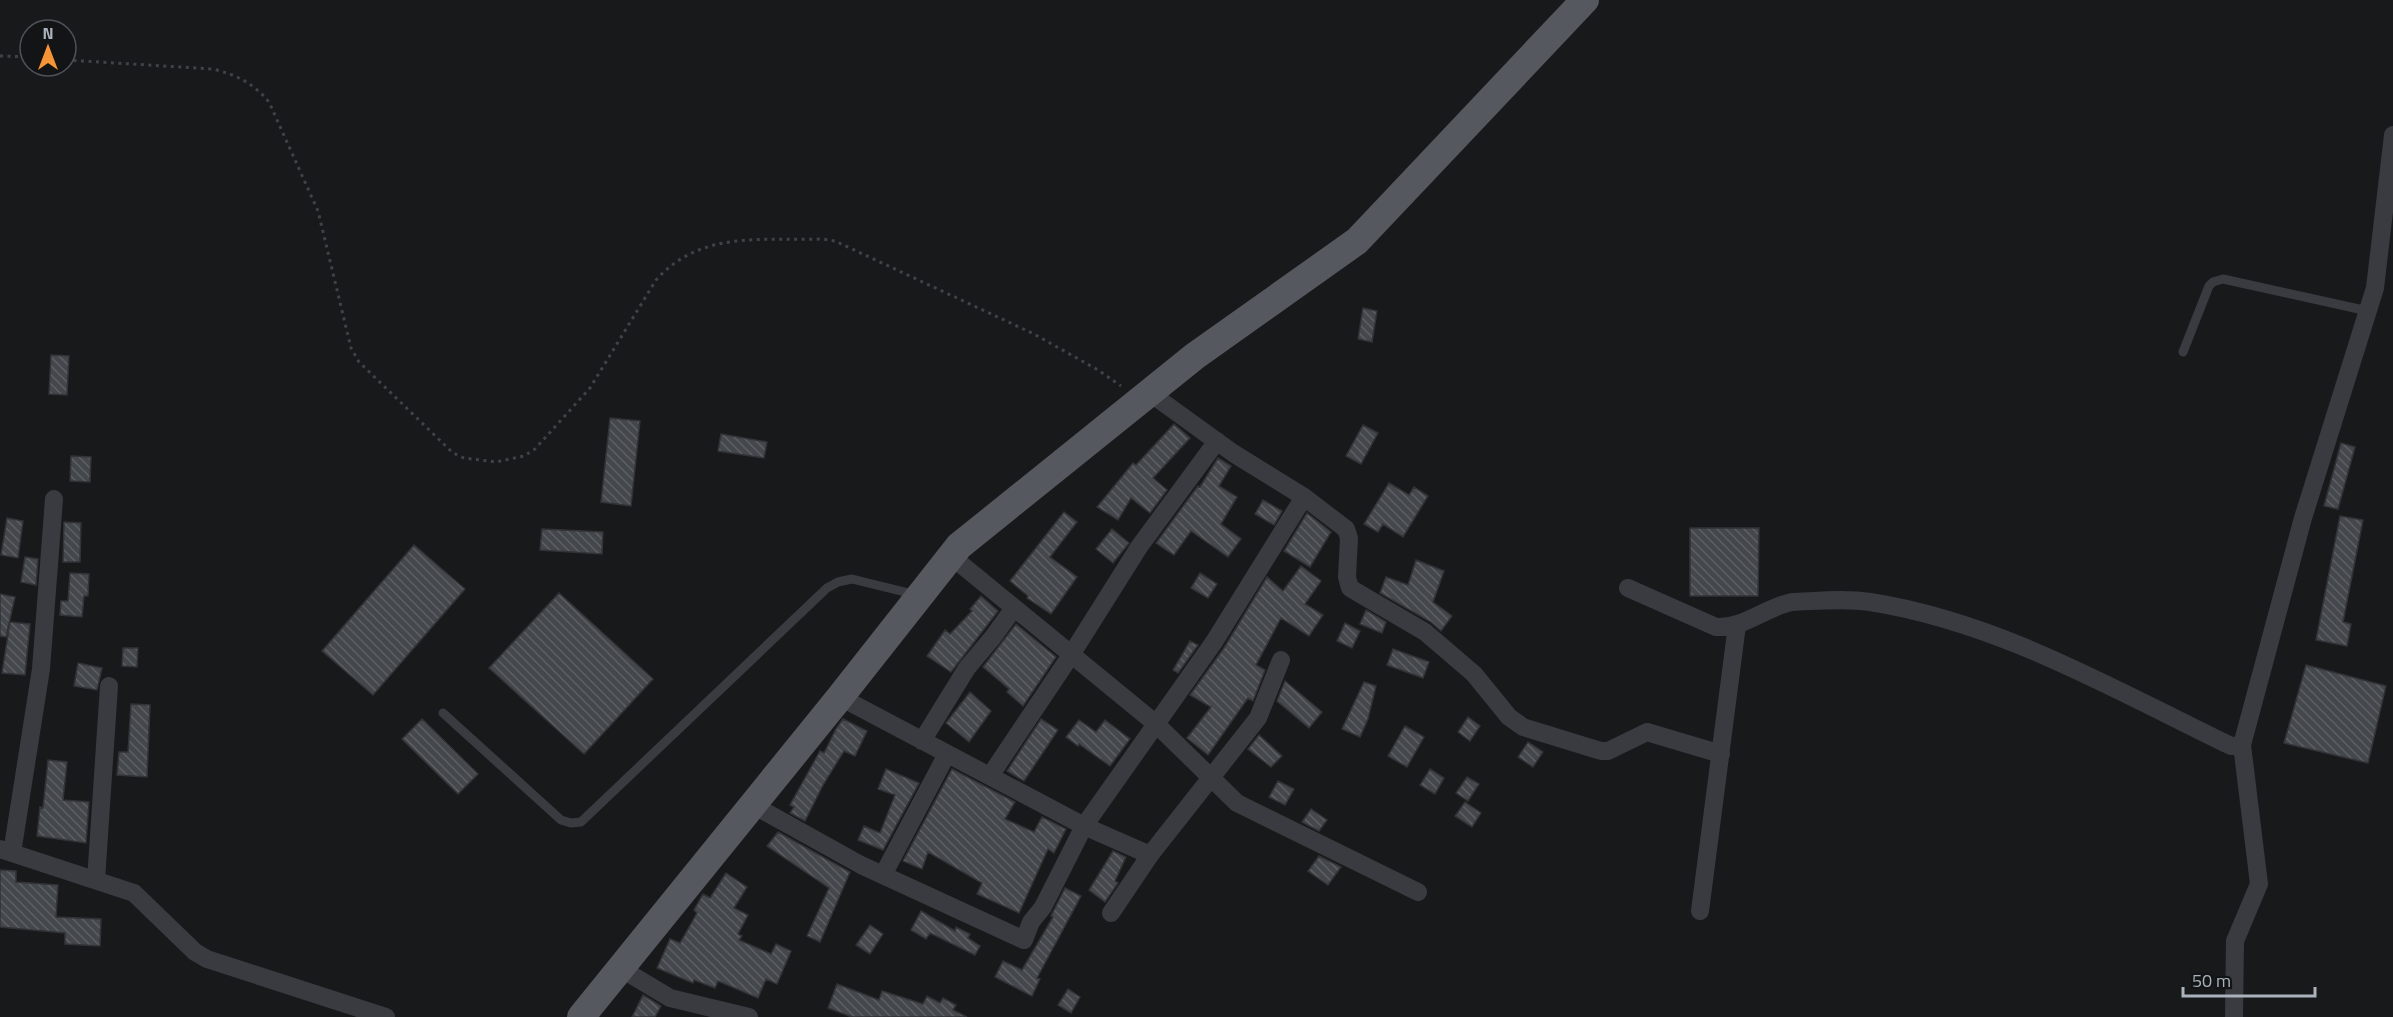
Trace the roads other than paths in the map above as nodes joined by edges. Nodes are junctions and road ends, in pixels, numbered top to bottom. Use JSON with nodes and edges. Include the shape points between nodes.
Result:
{"nodes":[{"id":1,"x":1578,"y":2,"type":"edge"},
{"id":2,"x":2393,"y":135,"type":"edge"},
{"id":3,"x":2368,"y":311,"type":"junction"},
{"id":4,"x":2183,"y":352,"type":"dead end"},
{"id":5,"x":1146,"y":396,"type":"junction"},
{"id":6,"x":1217,"y":441,"type":"junction"},
{"id":7,"x":1304,"y":497,"type":"junction"},
{"id":8,"x":54,"y":499,"type":"dead end"},
{"id":9,"x":951,"y":556,"type":"junction"},
{"id":10,"x":1628,"y":588,"type":"dead end"},
{"id":11,"x":920,"y":596,"type":"junction"},
{"id":12,"x":1014,"y":608,"type":"junction"},
{"id":13,"x":1737,"y":625,"type":"junction"},
{"id":14,"x":1071,"y":655,"type":"junction"},
{"id":15,"x":1281,"y":660,"type":"dead end"},
{"id":16,"x":109,"y":686,"type":"dead end"},
{"id":17,"x":840,"y":698,"type":"junction"},
{"id":18,"x":443,"y":713,"type":"dead end"},
{"id":19,"x":1155,"y":723,"type":"junction"},
{"id":20,"x":922,"y":741,"type":"junction"},
{"id":21,"x":2242,"y":745,"type":"junction"},
{"id":22,"x":947,"y":754,"type":"junction"},
{"id":23,"x":1721,"y":754,"type":"junction"},
{"id":24,"x":990,"y":776,"type":"junction"},
{"id":25,"x":1210,"y":777,"type":"junction"},
{"id":26,"x":753,"y":805,"type":"junction"},
{"id":27,"x":1084,"y":826,"type":"junction"},
{"id":28,"x":6,"y":851,"type":"edge"},
{"id":29,"x":1150,"y":855,"type":"junction"},
{"id":30,"x":882,"y":874,"type":"junction"},
{"id":31,"x":96,"y":880,"type":"junction"},
{"id":32,"x":1418,"y":892,"type":"dead end"},
{"id":33,"x":1700,"y":911,"type":"dead end"},
{"id":34,"x":1111,"y":913,"type":"dead end"},
{"id":35,"x":621,"y":968,"type":"junction"},
{"id":36,"x":342,"y":1010,"type":"edge"},
{"id":37,"x":386,"y":1017,"type":"edge"},
{"id":38,"x":581,"y":1017,"type":"edge"},
{"id":39,"x":749,"y":1017,"type":"edge"},
{"id":40,"x":2234,"y":1017,"type":"edge"}],
"edges":[{"from":1,"to":5,"type":"main road","via":[[1357,241],[1195,356]]},
{"from":2,"to":3,"type":"street","via":[[2376,282]]},
{"from":3,"to":4,"type":"lane","via":[[2217,280],[2210,286]]},
{"from":3,"to":21,"type":"street","via":[[2303,518]]},
{"from":5,"to":6,"type":"street"},
{"from":5,"to":9,"type":"main road"},
{"from":6,"to":7,"type":"street"},
{"from":6,"to":14,"type":"street","via":[[1139,547]]},
{"from":7,"to":19,"type":"street","via":[[1214,642]]},
{"from":7,"to":23,"type":"street","via":[[1346,529],[1350,588],[1425,632],[1474,674],[1516,723],[1593,750],[1608,751],[1647,732]]},
{"from":8,"to":28,"type":"street","via":[[41,669]]},
{"from":9,"to":11,"type":"main road"},
{"from":9,"to":12,"type":"street"},
{"from":10,"to":13,"type":"street","via":[[1716,627]]},
{"from":11,"to":17,"type":"main road"},
{"from":11,"to":18,"type":"lane","via":[[852,579],[827,588],[581,822],[561,820]]},
{"from":12,"to":14,"type":"street"},
{"from":12,"to":20,"type":"street","via":[[967,668]]},
{"from":13,"to":21,"type":"street","via":[[1792,602],[1869,602],[1947,618],[2040,655],[2231,746]]},
{"from":13,"to":23,"type":"street"},
{"from":14,"to":19,"type":"street"},
{"from":14,"to":24,"type":"street"},
{"from":15,"to":25,"type":"street","via":[[1258,718]]},
{"from":16,"to":31,"type":"street"},
{"from":17,"to":20,"type":"street"},
{"from":17,"to":26,"type":"main road"},
{"from":19,"to":25,"type":"street"},
{"from":19,"to":27,"type":"street"},
{"from":20,"to":22,"type":"street"},
{"from":21,"to":40,"type":"street","via":[[2259,884],[2235,941]]},
{"from":22,"to":24,"type":"street"},
{"from":22,"to":30,"type":"street"},
{"from":23,"to":33,"type":"street"},
{"from":24,"to":27,"type":"street"},
{"from":25,"to":29,"type":"street"},
{"from":25,"to":32,"type":"street","via":[[1238,803]]},
{"from":26,"to":30,"type":"street"},
{"from":26,"to":35,"type":"main road"},
{"from":27,"to":29,"type":"street"},
{"from":27,"to":30,"type":"street","via":[[1024,940]]},
{"from":28,"to":31,"type":"street"},
{"from":29,"to":34,"type":"street"},
{"from":31,"to":36,"type":"street","via":[[134,893],[200,956]]},
{"from":35,"to":38,"type":"main road"},
{"from":35,"to":39,"type":"street","via":[[670,999]]},
{"from":36,"to":37,"type":"street"}]}
